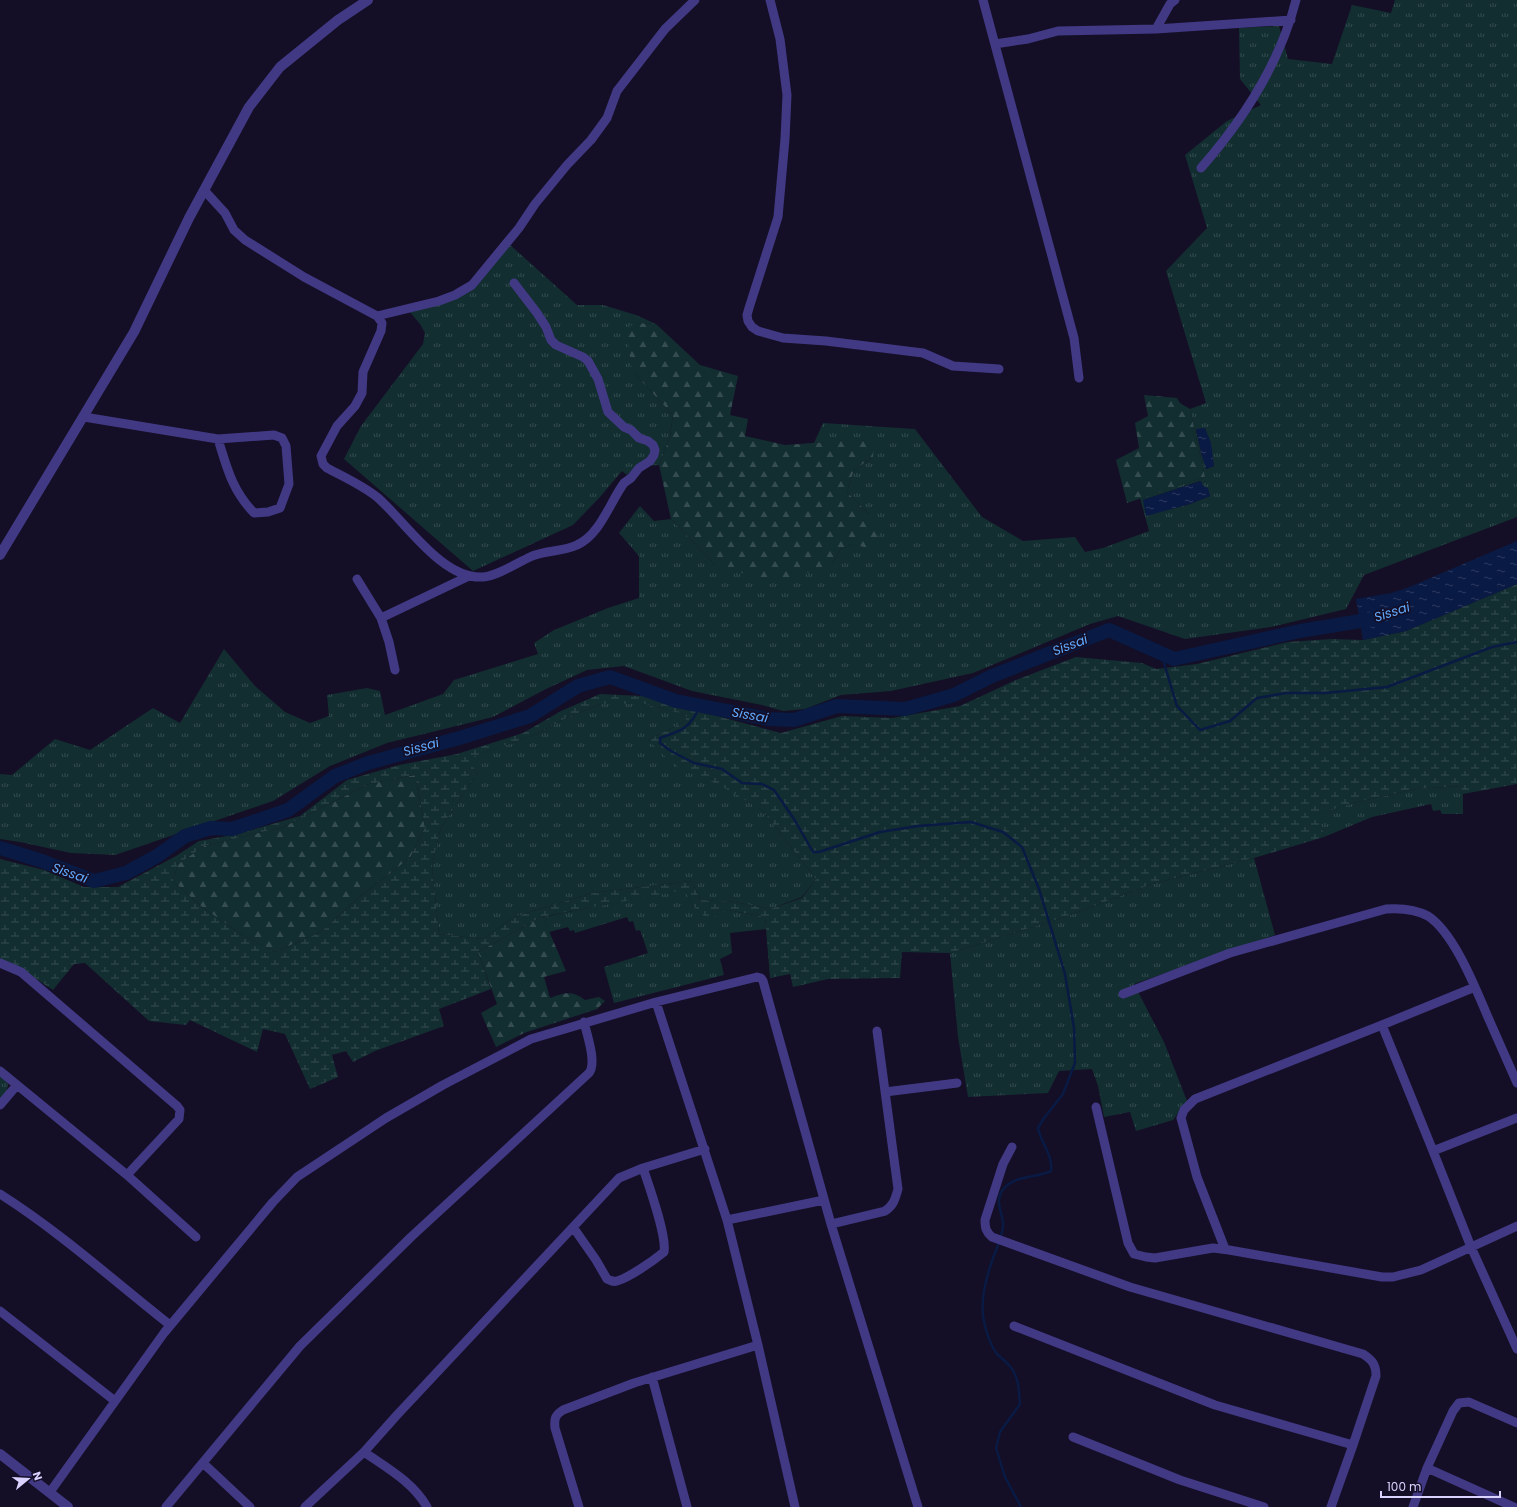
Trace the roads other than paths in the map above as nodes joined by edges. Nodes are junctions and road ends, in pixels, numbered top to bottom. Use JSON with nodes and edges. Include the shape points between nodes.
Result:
{"nodes":[{"id":1,"x":368,"y":0,"type":"edge"},
{"id":2,"x":695,"y":0,"type":"edge"},
{"id":3,"x":770,"y":0,"type":"edge"},
{"id":4,"x":983,"y":0,"type":"edge"},
{"id":5,"x":1174,"y":0,"type":"edge"},
{"id":6,"x":1296,"y":0,"type":"edge"},
{"id":7,"x":1291,"y":20,"type":"junction"},
{"id":8,"x":1156,"y":29,"type":"junction"},
{"id":9,"x":995,"y":44,"type":"junction"},
{"id":10,"x":1201,"y":168,"type":"dead end"},
{"id":11,"x":204,"y":190,"type":"junction"},
{"id":12,"x":514,"y":283,"type":"dead end"},
{"id":13,"x":377,"y":316,"type":"junction"},
{"id":14,"x":999,"y":369,"type":"dead end"},
{"id":15,"x":1079,"y":378,"type":"dead end"},
{"id":16,"x":84,"y":417,"type":"junction"},
{"id":17,"x":218,"y":439,"type":"junction"},
{"id":18,"x":0,"y":555,"type":"edge"},
{"id":19,"x":469,"y":576,"type":"junction"},
{"id":20,"x":357,"y":579,"type":"dead end"},
{"id":21,"x":381,"y":618,"type":"junction"},
{"id":22,"x":395,"y":670,"type":"dead end"},
{"id":23,"x":0,"y":964,"type":"edge"},
{"id":24,"x":1475,"y":987,"type":"junction"},
{"id":25,"x":1123,"y":994,"type":"dead end"},
{"id":26,"x":656,"y":1002,"type":"junction"},
{"id":27,"x":584,"y":1022,"type":"junction"},
{"id":28,"x":1382,"y":1025,"type":"junction"},
{"id":29,"x":877,"y":1031,"type":"dead end"},
{"id":30,"x":0,"y":1070,"type":"edge"},
{"id":31,"x":957,"y":1083,"type":"dead end"},
{"id":32,"x":1517,"y":1083,"type":"edge"},
{"id":33,"x":17,"y":1085,"type":"junction"},
{"id":34,"x":885,"y":1092,"type":"junction"},
{"id":35,"x":0,"y":1105,"type":"edge"},
{"id":36,"x":1096,"y":1107,"type":"dead end"},
{"id":37,"x":1517,"y":1118,"type":"edge"},
{"id":38,"x":1012,"y":1147,"type":"dead end"},
{"id":39,"x":705,"y":1149,"type":"junction"},
{"id":40,"x":1433,"y":1151,"type":"junction"},
{"id":41,"x":643,"y":1168,"type":"junction"},
{"id":42,"x":127,"y":1175,"type":"junction"},
{"id":43,"x":0,"y":1194,"type":"edge"},
{"id":44,"x":824,"y":1200,"type":"junction"},
{"id":45,"x":727,"y":1220,"type":"junction"},
{"id":46,"x":831,"y":1224,"type":"junction"},
{"id":47,"x":1517,"y":1226,"type":"edge"},
{"id":48,"x":573,"y":1227,"type":"junction"},
{"id":49,"x":196,"y":1237,"type":"dead end"},
{"id":50,"x":1471,"y":1247,"type":"junction"},
{"id":51,"x":1225,"y":1249,"type":"junction"},
{"id":52,"x":0,"y":1311,"type":"edge"},
{"id":53,"x":170,"y":1325,"type":"junction"},
{"id":54,"x":1014,"y":1326,"type":"dead end"},
{"id":55,"x":758,"y":1344,"type":"junction"},
{"id":56,"x":1517,"y":1349,"type":"edge"},
{"id":57,"x":652,"y":1377,"type":"junction"},
{"id":58,"x":115,"y":1401,"type":"junction"},
{"id":59,"x":1517,"y":1423,"type":"edge"},
{"id":60,"x":1073,"y":1437,"type":"dead end"},
{"id":61,"x":1354,"y":1445,"type":"junction"},
{"id":62,"x":364,"y":1452,"type":"junction"},
{"id":63,"x":0,"y":1454,"type":"edge"},
{"id":64,"x":203,"y":1463,"type":"junction"},
{"id":65,"x":1428,"y":1468,"type":"junction"},
{"id":66,"x":50,"y":1492,"type":"junction"},
{"id":67,"x":68,"y":1507,"type":"edge"},
{"id":68,"x":166,"y":1507,"type":"edge"},
{"id":69,"x":250,"y":1507,"type":"edge"},
{"id":70,"x":305,"y":1507,"type":"edge"},
{"id":71,"x":427,"y":1507,"type":"edge"},
{"id":72,"x":579,"y":1507,"type":"edge"},
{"id":73,"x":687,"y":1507,"type":"edge"},
{"id":74,"x":795,"y":1507,"type":"edge"},
{"id":75,"x":918,"y":1507,"type":"edge"},
{"id":76,"x":1264,"y":1507,"type":"edge"},
{"id":77,"x":1330,"y":1507,"type":"edge"},
{"id":78,"x":1412,"y":1507,"type":"edge"},
{"id":79,"x":1514,"y":1507,"type":"edge"}],
"edges":[{"from":1,"to":11,"type":"street","via":[[338,20],[280,67],[249,107]]},
{"from":2,"to":13,"type":"street","via":[[666,29],[618,91],[607,118],[591,140],[567,165],[472,285],[439,301]]},
{"from":3,"to":14,"type":"street","via":[[780,39],[787,95],[785,139],[778,217],[747,315],[748,321],[758,331],[783,338],[923,353],[953,366]]},
{"from":4,"to":9,"type":"street"},
{"from":5,"to":8,"type":"street"},
{"from":6,"to":7,"type":"street"},
{"from":7,"to":8,"type":"street"},
{"from":7,"to":10,"type":"street","via":[[1275,59],[1251,102]]},
{"from":8,"to":9,"type":"street","via":[[1058,31]]},
{"from":9,"to":15,"type":"street","via":[[1074,338]]},
{"from":11,"to":13,"type":"street","via":[[225,213],[234,230],[245,240],[304,277]]},
{"from":11,"to":16,"type":"street","via":[[134,332]]},
{"from":12,"to":19,"type":"street","via":[[537,313],[551,340],[556,345],[588,360],[600,384],[608,412],[639,438],[653,445],[655,450],[650,462],[639,468],[624,483],[594,530],[578,545],[536,554],[491,576]]},
{"from":13,"to":19,"type":"street","via":[[382,323],[381,331],[363,372],[362,394],[337,426],[321,456],[322,461],[327,468],[376,497],[434,555],[454,570]]},
{"from":16,"to":17,"type":"street"},
{"from":16,"to":18,"type":"street"},
{"from":17,"to":17,"type":"street","via":[[274,435],[282,438],[286,446],[289,484],[280,508],[254,513],[243,502],[231,480]]},
{"from":19,"to":21,"type":"street"},
{"from":20,"to":21,"type":"street"},
{"from":21,"to":22,"type":"street"},
{"from":23,"to":42,"type":"street","via":[[20,972],[178,1106],[179,1119]]},
{"from":24,"to":25,"type":"street","via":[[1453,944],[1429,917],[1395,908],[1365,914],[1230,953]]},
{"from":24,"to":28,"type":"street"},
{"from":24,"to":32,"type":"street"},
{"from":26,"to":27,"type":"street"},
{"from":26,"to":39,"type":"street"},
{"from":26,"to":44,"type":"street","via":[[752,977],[761,978]]},
{"from":27,"to":53,"type":"street","via":[[531,1039],[457,1077],[386,1118],[297,1178],[273,1202]]},
{"from":27,"to":64,"type":"street","via":[[593,1062],[592,1070],[411,1237],[300,1346]]},
{"from":28,"to":40,"type":"street"},
{"from":28,"to":51,"type":"street","via":[[1195,1099],[1184,1110],[1181,1118],[1198,1177]]},
{"from":29,"to":34,"type":"street"},
{"from":30,"to":33,"type":"street"},
{"from":31,"to":34,"type":"street"},
{"from":33,"to":35,"type":"street"},
{"from":33,"to":42,"type":"street"},
{"from":34,"to":46,"type":"street","via":[[898,1189],[895,1201],[885,1211]]},
{"from":36,"to":51,"type":"street","via":[[1128,1244],[1134,1254],[1155,1258],[1213,1248]]},
{"from":37,"to":40,"type":"street"},
{"from":38,"to":61,"type":"street","via":[[1003,1164],[985,1220],[987,1234],[992,1238],[1130,1287],[1370,1358],[1374,1362],[1376,1376]]},
{"from":39,"to":41,"type":"street"},
{"from":39,"to":45,"type":"street"},
{"from":40,"to":50,"type":"street"},
{"from":41,"to":48,"type":"street","via":[[619,1178]]},
{"from":41,"to":48,"type":"street","via":[[662,1234],[664,1252],[627,1276],[610,1281]]},
{"from":42,"to":49,"type":"street"},
{"from":43,"to":53,"type":"street","via":[[58,1236]]},
{"from":44,"to":45,"type":"street"},
{"from":44,"to":46,"type":"street"},
{"from":45,"to":55,"type":"street"},
{"from":46,"to":75,"type":"street"},
{"from":47,"to":50,"type":"street"},
{"from":48,"to":62,"type":"street"},
{"from":50,"to":51,"type":"street","via":[[1421,1270],[1393,1276]]},
{"from":50,"to":56,"type":"street"},
{"from":52,"to":58,"type":"street"},
{"from":53,"to":58,"type":"street"},
{"from":54,"to":61,"type":"street","via":[[1215,1405]]},
{"from":55,"to":57,"type":"street"},
{"from":55,"to":74,"type":"street"},
{"from":57,"to":72,"type":"street","via":[[563,1410],[554,1418]]},
{"from":57,"to":73,"type":"street"},
{"from":58,"to":66,"type":"street"},
{"from":59,"to":65,"type":"street","via":[[1469,1402],[1459,1403]]},
{"from":60,"to":76,"type":"street","via":[[1180,1480]]},
{"from":61,"to":77,"type":"street"},
{"from":62,"to":70,"type":"street"},
{"from":62,"to":71,"type":"street","via":[[409,1484],[421,1496]]},
{"from":63,"to":66,"type":"street"},
{"from":64,"to":68,"type":"street"},
{"from":64,"to":69,"type":"street"},
{"from":65,"to":78,"type":"street"},
{"from":65,"to":79,"type":"street"},
{"from":66,"to":67,"type":"street"}]}
